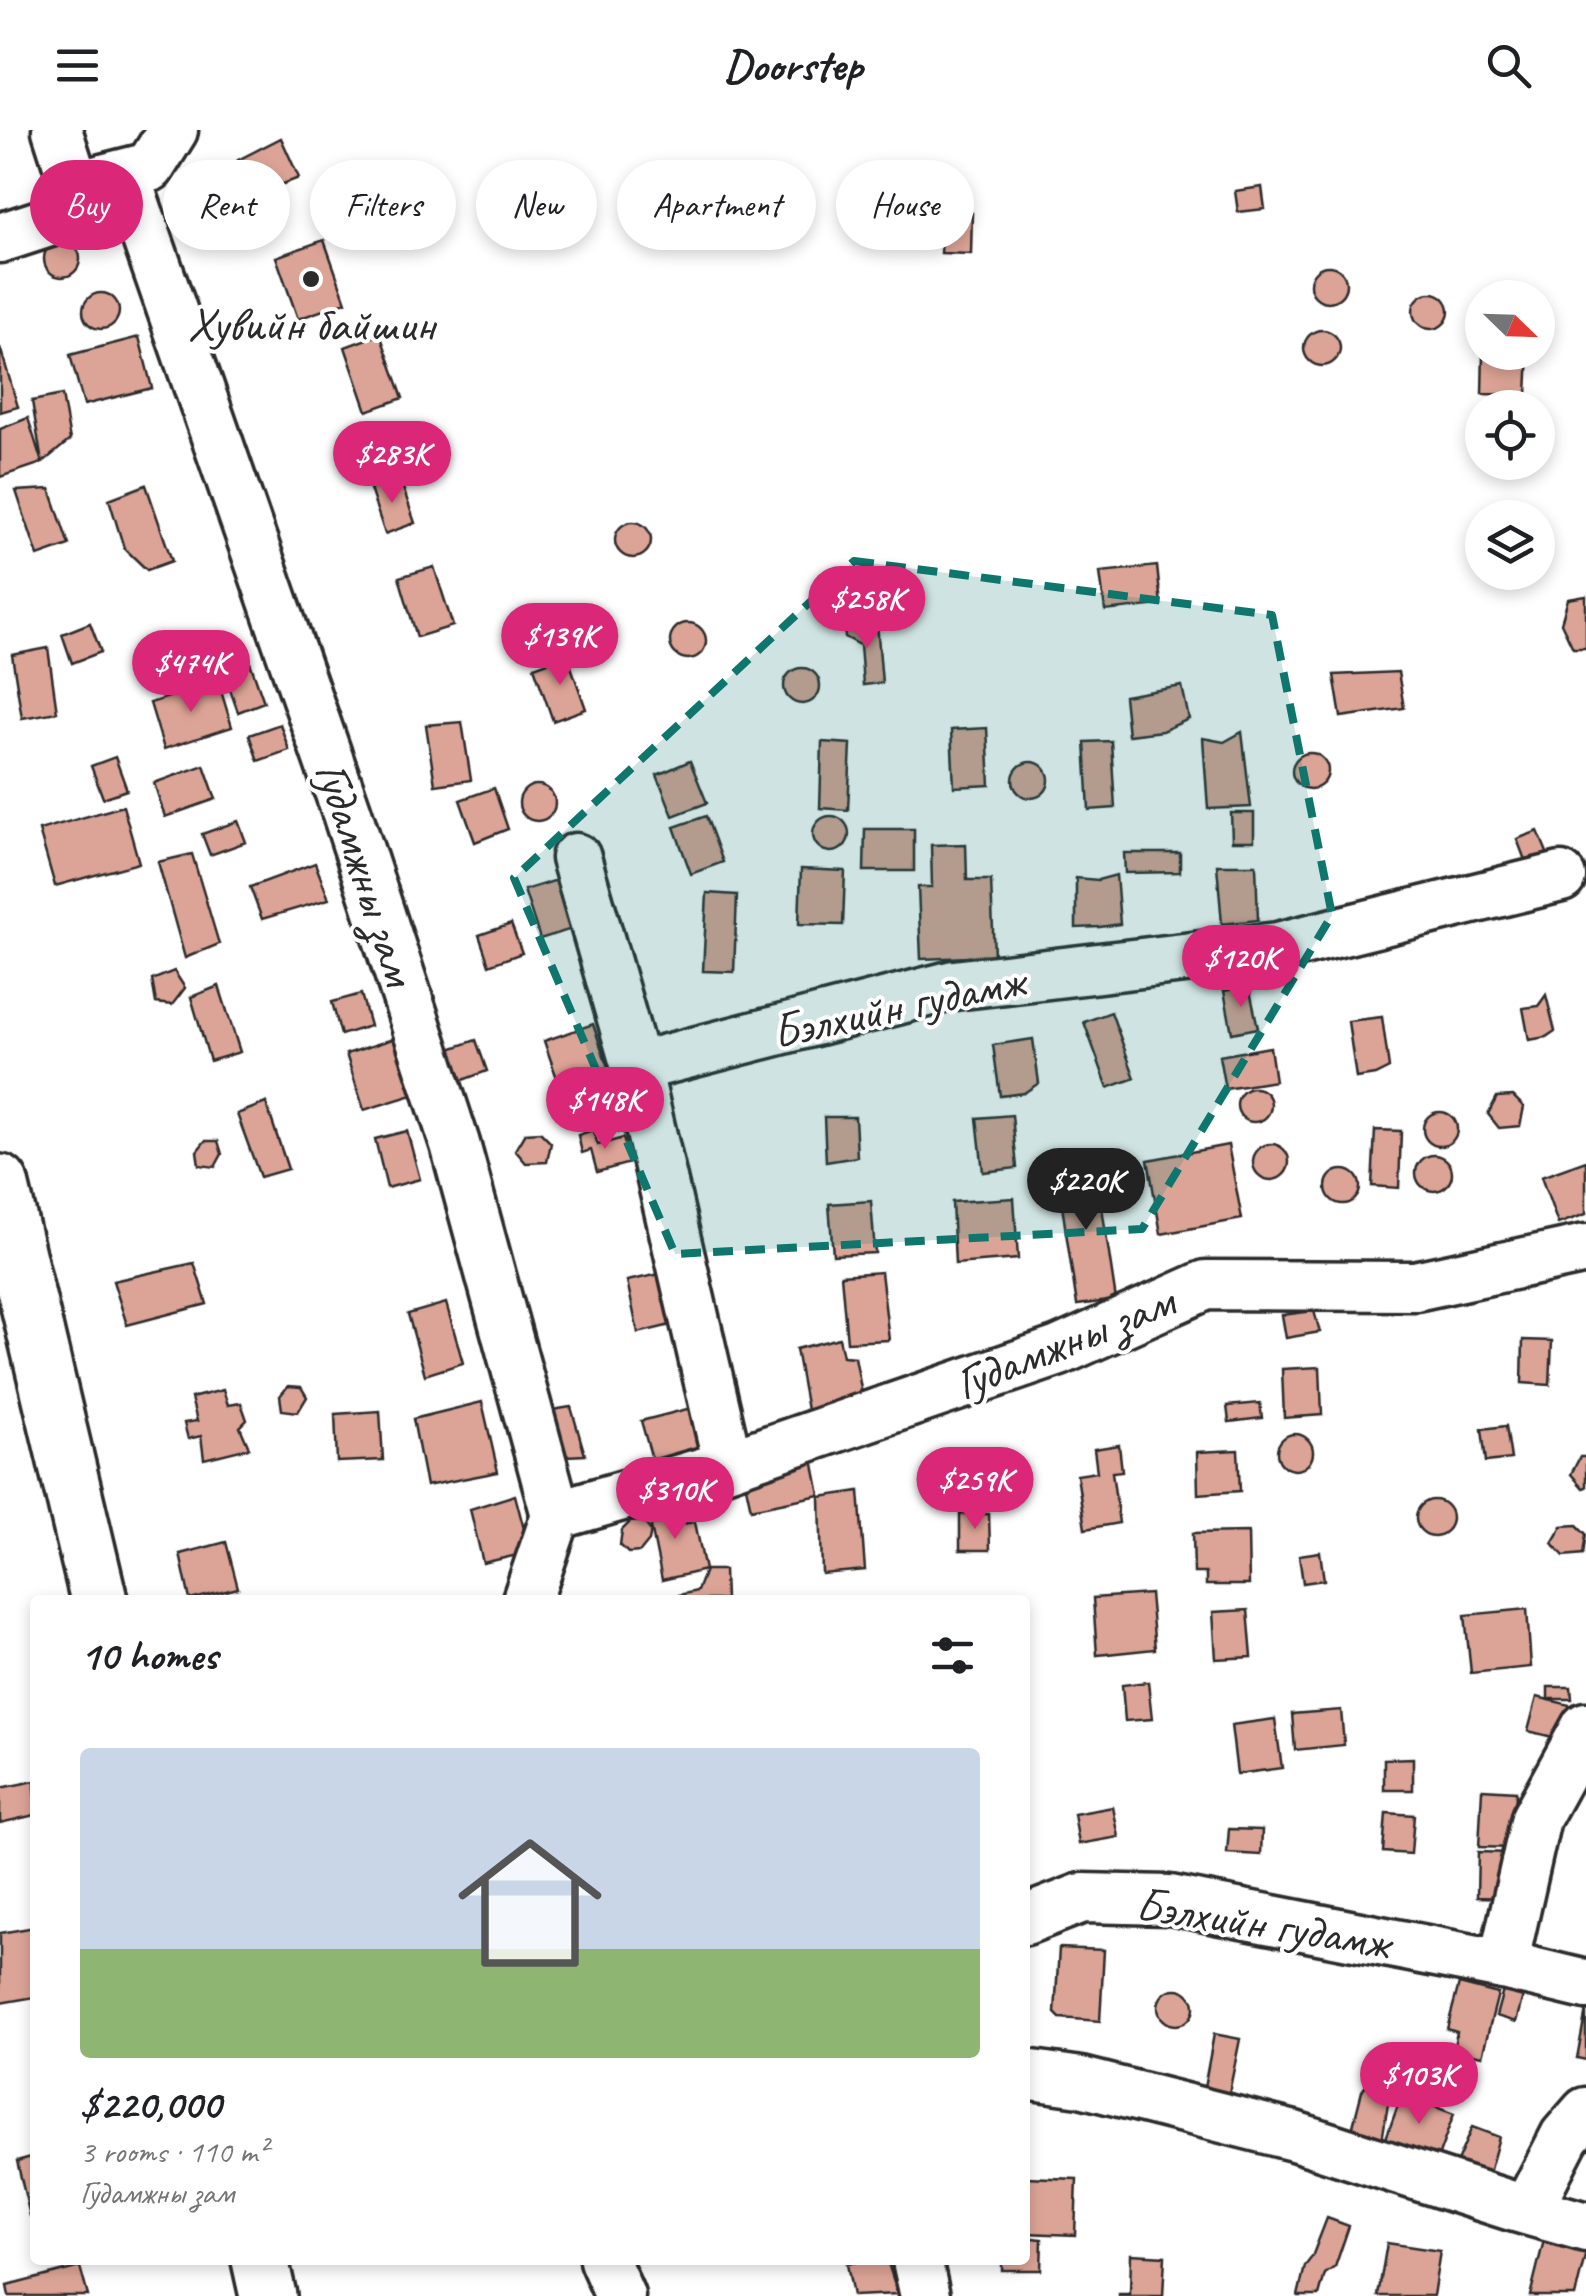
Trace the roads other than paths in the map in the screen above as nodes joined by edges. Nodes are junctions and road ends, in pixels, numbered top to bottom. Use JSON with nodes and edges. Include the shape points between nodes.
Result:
{"nodes":[{"id":1,"x":57,"y":130,"type":"edge"},
{"id":2,"x":173,"y":130,"type":"edge"},
{"id":3,"x":67,"y":160,"type":"edge"},
{"id":4,"x":143,"y":170,"type":"edge"},
{"id":5,"x":30,"y":223,"type":"edge"},
{"id":6,"x":143,"y":227,"type":"edge"},
{"id":7,"x":0,"y":238,"type":"edge"},
{"id":8,"x":576,"y":858,"type":"dead end"},
{"id":9,"x":1561,"y":877,"type":"dead end"},
{"id":10,"x":636,"y":1066,"type":"junction"},
{"id":11,"x":0,"y":1183,"type":"edge"},
{"id":12,"x":1586,"y":1249,"type":"edge"},
{"id":13,"x":728,"y":1464,"type":"junction"},
{"id":14,"x":556,"y":1515,"type":"junction"},
{"id":15,"x":98,"y":1595,"type":"edge"},
{"id":16,"x":529,"y":1595,"type":"edge"},
{"id":17,"x":1586,"y":1728,"type":"edge"},
{"id":18,"x":1030,"y":1918,"type":"edge"},
{"id":19,"x":1504,"y":1965,"type":"junction"},
{"id":20,"x":1586,"y":1985,"type":"edge"},
{"id":21,"x":1030,"y":2075,"type":"edge"},
{"id":22,"x":1586,"y":2112,"type":"edge"},
{"id":23,"x":1527,"y":2210,"type":"junction"},
{"id":24,"x":1586,"y":2226,"type":"edge"},
{"id":25,"x":261,"y":2265,"type":"edge"},
{"id":26,"x":606,"y":2265,"type":"edge"},
{"id":27,"x":918,"y":2265,"type":"edge"},
{"id":28,"x":268,"y":2296,"type":"edge"},
{"id":29,"x":620,"y":2296,"type":"edge"},
{"id":30,"x":925,"y":2296,"type":"edge"}],
"edges":[{"from":1,"to":3,"type":"street"},
{"from":2,"to":4,"type":"street"},
{"from":5,"to":7,"type":"street","name":"Гудамжны зам"},
{"from":6,"to":14,"type":"street","name":"Гудамжны зам","via":[[455,1144]]},
{"from":8,"to":10,"type":"street"},
{"from":9,"to":10,"type":"street","name":"Бэлхийн гудамж","via":[[1278,948],[954,985]]},
{"from":10,"to":13,"type":"street"},
{"from":11,"to":15,"type":"main road"},
{"from":12,"to":13,"type":"street","name":"Гудамжны зам","via":[[1414,1286],[1206,1285],[1059,1351]]},
{"from":13,"to":14,"type":"street","name":"Гудамжны зам"},
{"from":14,"to":16,"type":"street"},
{"from":17,"to":19,"type":"street","via":[[1536,1818]]},
{"from":18,"to":19,"type":"street","name":"Бэлхийн гудамж","via":[[1082,1898],[1170,1900]]},
{"from":19,"to":20,"type":"street","name":"Бэлхийн гудамж"},
{"from":21,"to":23,"type":"street","via":[[1294,2136]]},
{"from":22,"to":23,"type":"street","via":[[1565,2136]]},
{"from":23,"to":24,"type":"street"},
{"from":25,"to":28,"type":"main road"},
{"from":26,"to":29,"type":"street"},
{"from":27,"to":30,"type":"street"}]}
